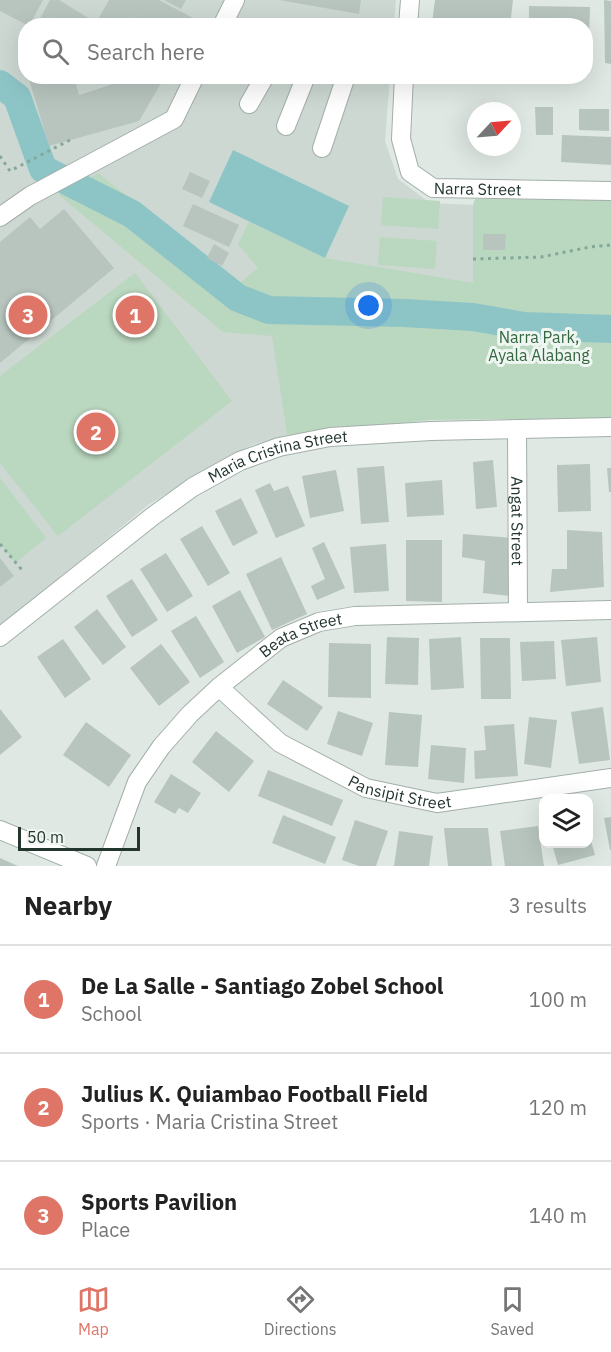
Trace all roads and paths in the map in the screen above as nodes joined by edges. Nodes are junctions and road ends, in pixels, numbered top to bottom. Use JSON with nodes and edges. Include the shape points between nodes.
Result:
{"nodes":[{"id":1,"x":235,"y":0,"type":"edge"},
{"id":2,"x":410,"y":0,"type":"edge"},
{"id":3,"x":226,"y":18,"type":"edge"},
{"id":4,"x":409,"y":18,"type":"edge"},
{"id":5,"x":191,"y":84,"type":"edge"},
{"id":6,"x":260,"y":84,"type":"edge"},
{"id":7,"x":303,"y":84,"type":"edge"},
{"id":8,"x":343,"y":84,"type":"edge"},
{"id":9,"x":404,"y":84,"type":"edge"},
{"id":10,"x":249,"y":104,"type":"dead end"},
{"id":11,"x":286,"y":126,"type":"dead end"},
{"id":12,"x":70,"y":140,"type":"dead end"},
{"id":13,"x":322,"y":148,"type":"dead end"},
{"id":14,"x":0,"y":156,"type":"edge"},
{"id":15,"x":611,"y":191,"type":"edge"},
{"id":16,"x":0,"y":217,"type":"edge"},
{"id":17,"x":611,"y":245,"type":"edge"},
{"id":18,"x":473,"y":259,"type":"dead end"},
{"id":19,"x":611,"y":427,"type":"edge"},
{"id":20,"x":517,"y":429,"type":"junction"},
{"id":21,"x":0,"y":544,"type":"edge"},
{"id":22,"x":22,"y":570,"type":"dead end"},
{"id":23,"x":611,"y":610,"type":"edge"},
{"id":24,"x":518,"y":611,"type":"junction"},
{"id":25,"x":0,"y":637,"type":"edge"},
{"id":26,"x":219,"y":687,"type":"junction"},
{"id":27,"x":611,"y":778,"type":"edge"},
{"id":28,"x":0,"y":830,"type":"edge"},
{"id":29,"x":87,"y":866,"type":"edge"},
{"id":30,"x":106,"y":866,"type":"edge"}],
"edges":[{"from":1,"to":3,"type":"street"},
{"from":2,"to":4,"type":"street"},
{"from":5,"to":16,"type":"street","via":[[174,119],[30,196]]},
{"from":6,"to":10,"type":"street"},
{"from":7,"to":11,"type":"street"},
{"from":8,"to":13,"type":"street"},
{"from":9,"to":15,"type":"street","name":"Narra Street","via":[[401,139],[410,172],[433,188]]},
{"from":12,"to":14,"type":"path","via":[[10,171]]},
{"from":17,"to":18,"type":"path","via":[[541,257]]},
{"from":19,"to":20,"type":"street","name":"Maria Cristina Street"},
{"from":20,"to":24,"type":"street","name":"Angat Street"},
{"from":20,"to":25,"type":"street","name":"Maria Cristina Street","via":[[330,437],[297,442],[240,461],[161,510]]},
{"from":21,"to":22,"type":"path"},
{"from":23,"to":24,"type":"street","name":"Beata Street"},
{"from":24,"to":26,"type":"street","name":"Beata Street","via":[[355,616],[319,622],[281,638]]},
{"from":26,"to":27,"type":"street","name":"Pansipit Street","via":[[280,743],[366,788],[437,803]]},
{"from":26,"to":30,"type":"street","name":"Beata Street","via":[[168,739],[137,782]]},
{"from":28,"to":29,"type":"street"}]}
